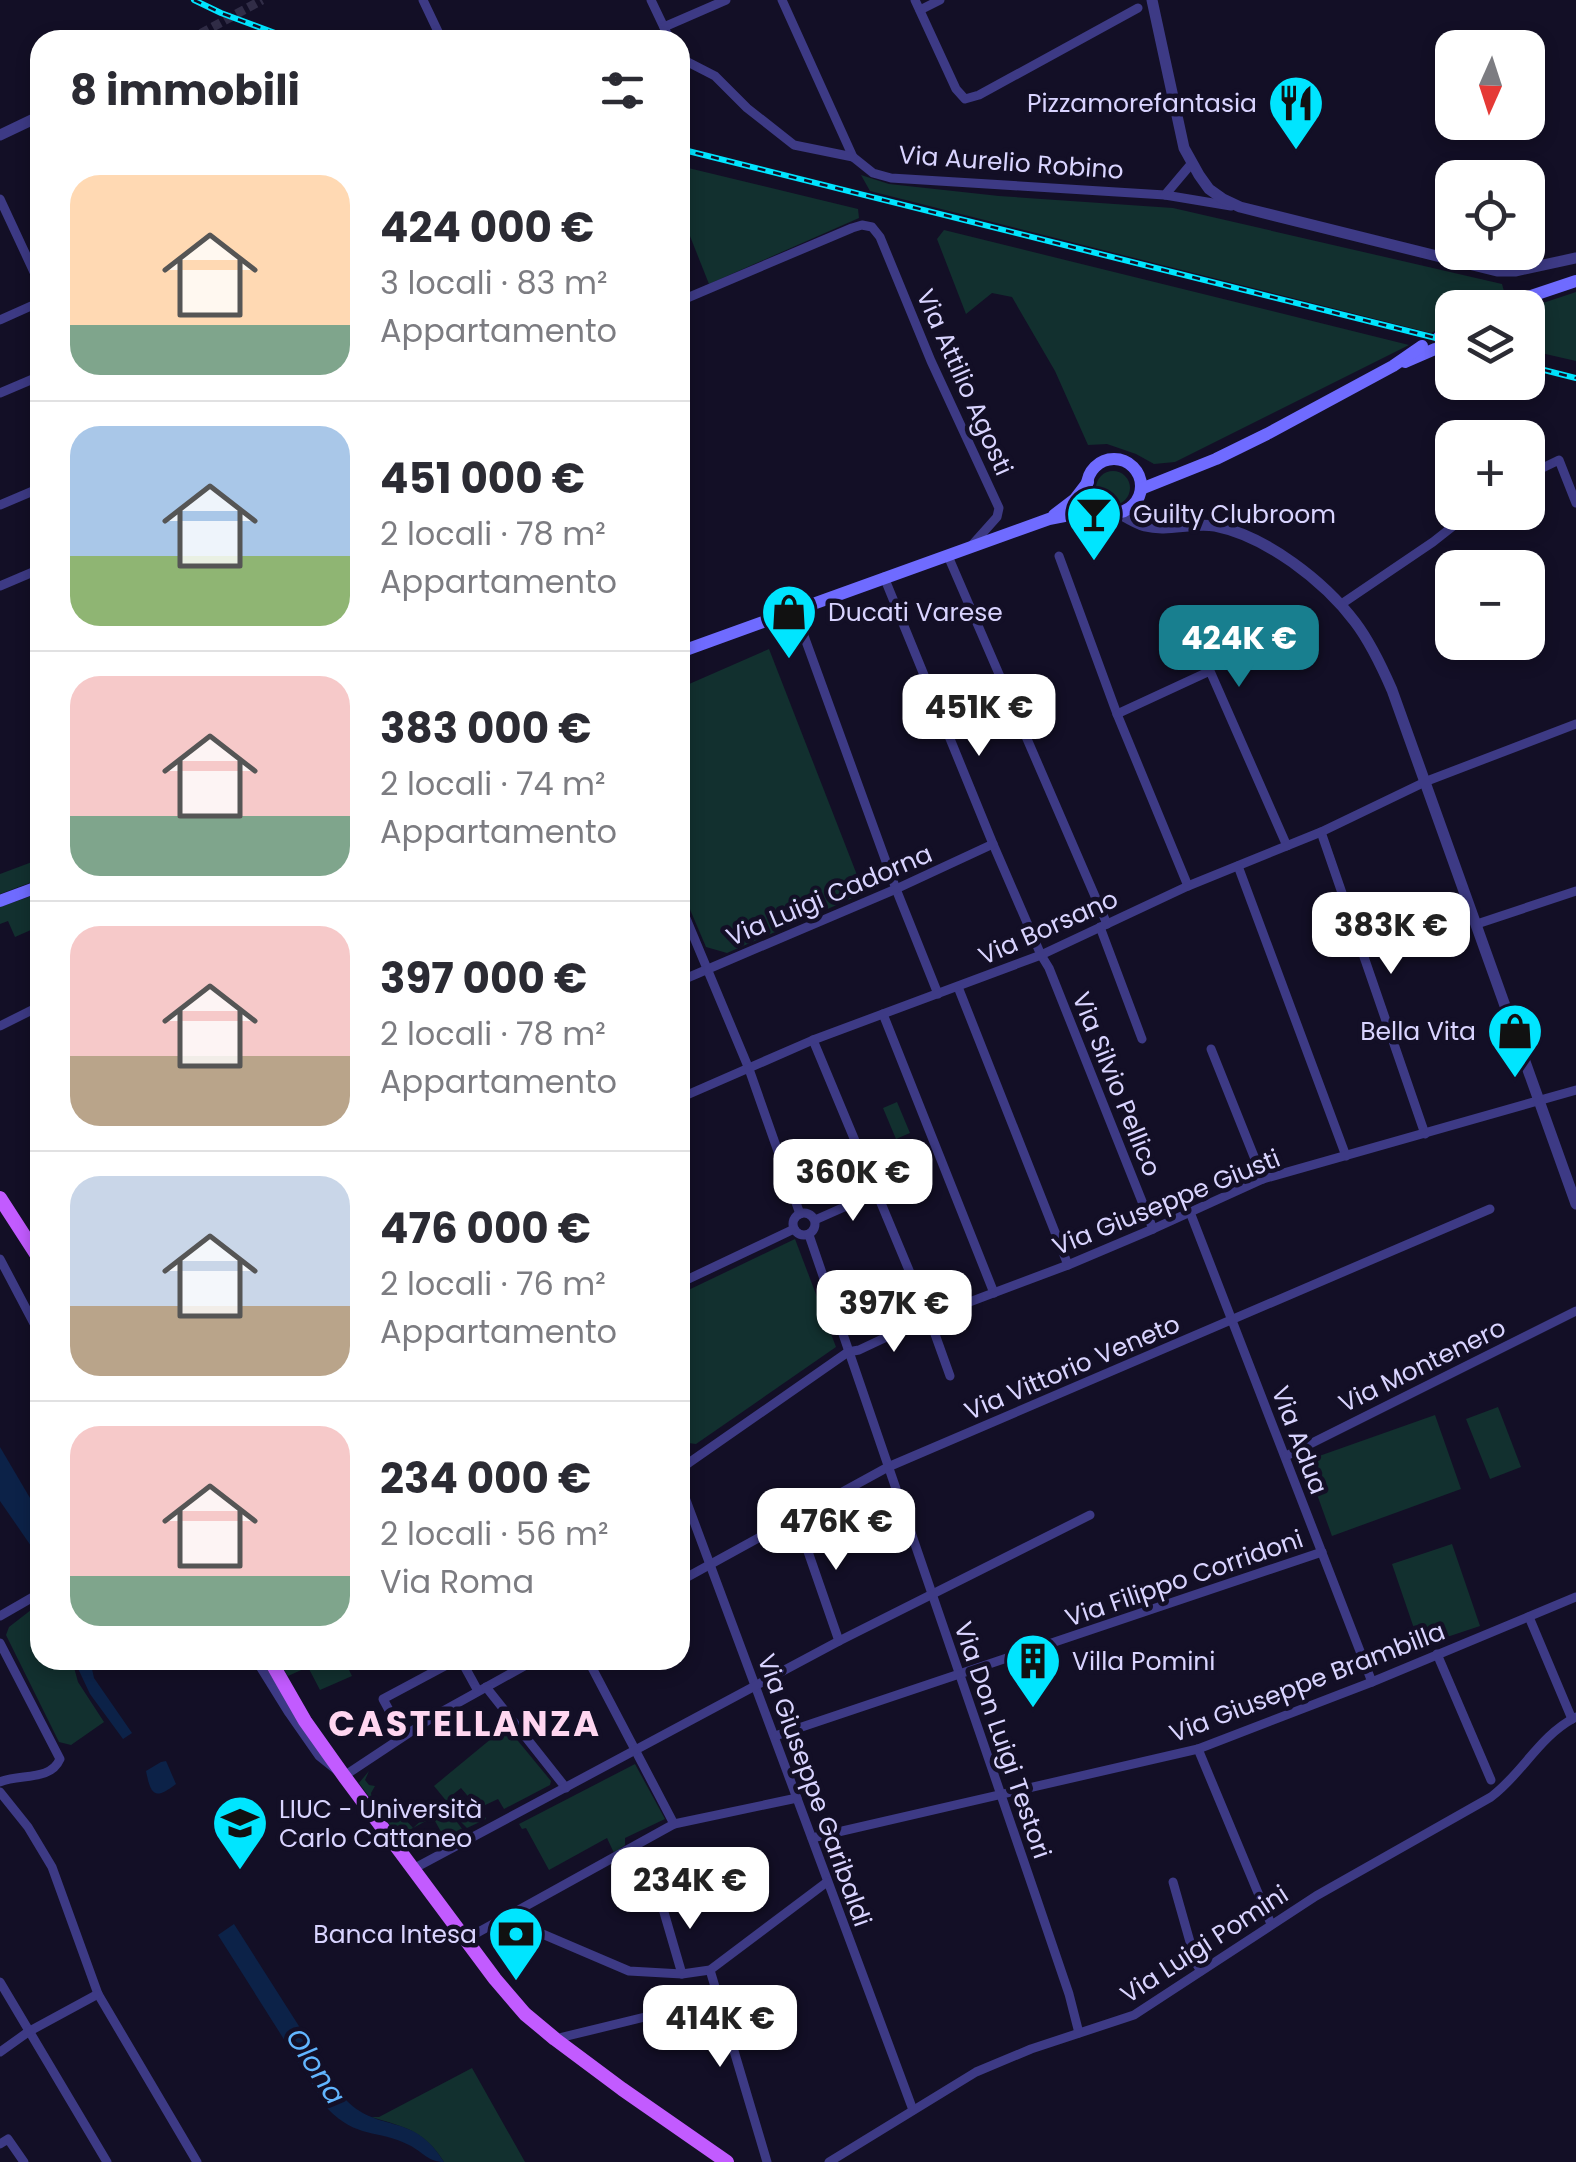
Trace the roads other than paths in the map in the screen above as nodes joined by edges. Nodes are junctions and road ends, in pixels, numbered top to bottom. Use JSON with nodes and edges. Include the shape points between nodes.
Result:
{"nodes":[{"id":1,"x":422,"y":0,"type":"edge"},
{"id":2,"x":651,"y":0,"type":"edge"},
{"id":3,"x":726,"y":0,"type":"edge"},
{"id":4,"x":782,"y":0,"type":"edge"},
{"id":5,"x":940,"y":0,"type":"edge"},
{"id":6,"x":1152,"y":0,"type":"edge"},
{"id":7,"x":918,"y":5,"type":"edge"},
{"id":8,"x":1138,"y":8,"type":"dead end"},
{"id":9,"x":664,"y":27,"type":"junction"},
{"id":10,"x":437,"y":30,"type":"edge"},
{"id":11,"x":665,"y":30,"type":"edge"},
{"id":12,"x":690,"y":63,"type":"edge"},
{"id":13,"x":30,"y":121,"type":"edge"},
{"id":14,"x":0,"y":135,"type":"edge"},
{"id":15,"x":853,"y":156,"type":"junction"},
{"id":16,"x":1192,"y":164,"type":"junction"},
{"id":17,"x":1165,"y":195,"type":"junction"},
{"id":18,"x":0,"y":200,"type":"edge"},
{"id":19,"x":1240,"y":208,"type":"junction"},
{"id":20,"x":1576,"y":258,"type":"edge"},
{"id":21,"x":30,"y":264,"type":"edge"},
{"id":22,"x":1576,"y":280,"type":"edge"},
{"id":23,"x":1545,"y":292,"type":"edge"},
{"id":24,"x":690,"y":297,"type":"edge"},
{"id":25,"x":30,"y":306,"type":"edge"},
{"id":26,"x":0,"y":320,"type":"edge"},
{"id":27,"x":1435,"y":345,"type":"tunnel mouth"},
{"id":28,"x":30,"y":380,"type":"edge"},
{"id":29,"x":0,"y":394,"type":"edge"},
{"id":30,"x":1545,"y":467,"type":"edge"},
{"id":31,"x":1137,"y":471,"type":"junction"},
{"id":32,"x":1179,"y":472,"type":"junction"},
{"id":33,"x":1088,"y":482,"type":"junction"},
{"id":34,"x":1141,"y":489,"type":"junction"},
{"id":35,"x":30,"y":492,"type":"edge"},
{"id":36,"x":1135,"y":502,"type":"junction"},
{"id":37,"x":1576,"y":503,"type":"edge"},
{"id":38,"x":0,"y":505,"type":"edge"},
{"id":39,"x":1111,"y":511,"type":"junction"},
{"id":40,"x":1049,"y":519,"type":"junction"},
{"id":41,"x":1154,"y":527,"type":"junction"},
{"id":42,"x":1449,"y":530,"type":"edge"},
{"id":43,"x":969,"y":548,"type":"junction"},
{"id":44,"x":948,"y":556,"type":"junction"},
{"id":45,"x":1059,"y":556,"type":"dead end"},
{"id":46,"x":30,"y":573,"type":"edge"},
{"id":47,"x":884,"y":578,"type":"junction"},
{"id":48,"x":0,"y":586,"type":"edge"},
{"id":49,"x":1340,"y":605,"type":"junction"},
{"id":50,"x":795,"y":610,"type":"junction"},
{"id":51,"x":690,"y":648,"type":"edge"},
{"id":52,"x":1117,"y":714,"type":"junction"},
{"id":53,"x":1576,"y":724,"type":"edge"},
{"id":54,"x":1426,"y":782,"type":"junction"},
{"id":55,"x":1321,"y":832,"type":"junction"},
{"id":56,"x":993,"y":844,"type":"junction"},
{"id":57,"x":1287,"y":846,"type":"junction"},
{"id":58,"x":1238,"y":866,"type":"junction"},
{"id":59,"x":1188,"y":886,"type":"junction"},
{"id":60,"x":896,"y":888,"type":"junction"},
{"id":61,"x":30,"y":890,"type":"edge"},
{"id":62,"x":1576,"y":891,"type":"edge"},
{"id":63,"x":0,"y":901,"type":"edge"},
{"id":64,"x":1477,"y":924,"type":"junction"},
{"id":65,"x":1103,"y":926,"type":"junction"},
{"id":66,"x":690,"y":928,"type":"edge"},
{"id":67,"x":1041,"y":955,"type":"junction"},
{"id":68,"x":707,"y":969,"type":"junction"},
{"id":69,"x":690,"y":977,"type":"edge"},
{"id":70,"x":958,"y":987,"type":"junction"},
{"id":71,"x":938,"y":994,"type":"junction"},
{"id":72,"x":30,"y":1011,"type":"edge"},
{"id":73,"x":882,"y":1014,"type":"junction"},
{"id":74,"x":0,"y":1026,"type":"edge"},
{"id":75,"x":1142,"y":1039,"type":"dead end"},
{"id":76,"x":813,"y":1040,"type":"junction"},
{"id":77,"x":1211,"y":1049,"type":"dead end"},
{"id":78,"x":749,"y":1069,"type":"junction"},
{"id":79,"x":1576,"y":1090,"type":"edge"},
{"id":80,"x":690,"y":1094,"type":"edge"},
{"id":81,"x":1539,"y":1099,"type":"junction"},
{"id":82,"x":1425,"y":1134,"type":"junction"},
{"id":83,"x":1346,"y":1156,"type":"junction"},
{"id":84,"x":1263,"y":1179,"type":"junction"},
{"id":85,"x":876,"y":1193,"type":"junction"},
{"id":86,"x":0,"y":1198,"type":"edge"},
{"id":87,"x":1576,"y":1204,"type":"edge"},
{"id":88,"x":1490,"y":1209,"type":"dead end"},
{"id":89,"x":1190,"y":1212,"type":"junction"},
{"id":90,"x":800,"y":1214,"type":"junction"},
{"id":91,"x":815,"y":1220,"type":"junction"},
{"id":92,"x":794,"y":1229,"type":"junction"},
{"id":93,"x":1153,"y":1229,"type":"junction"},
{"id":94,"x":809,"y":1235,"type":"junction"},
{"id":95,"x":30,"y":1242,"type":"edge"},
{"id":96,"x":0,"y":1259,"type":"edge"},
{"id":97,"x":1068,"y":1265,"type":"junction"},
{"id":98,"x":690,"y":1278,"type":"edge"},
{"id":99,"x":994,"y":1293,"type":"junction"},
{"id":100,"x":1576,"y":1311,"type":"edge"},
{"id":101,"x":30,"y":1316,"type":"edge"},
{"id":102,"x":927,"y":1318,"type":"junction"},
{"id":103,"x":1232,"y":1321,"type":"junction"},
{"id":104,"x":848,"y":1352,"type":"junction"},
{"id":105,"x":950,"y":1376,"type":"dead end"},
{"id":106,"x":1286,"y":1456,"type":"junction"},
{"id":107,"x":690,"y":1462,"type":"edge"},
{"id":108,"x":888,"y":1467,"type":"junction"},
{"id":109,"x":690,"y":1511,"type":"edge"},
{"id":110,"x":1090,"y":1515,"type":"dead end"},
{"id":111,"x":796,"y":1517,"type":"junction"},
{"id":112,"x":1322,"y":1552,"type":"junction"},
{"id":113,"x":710,"y":1565,"type":"junction"},
{"id":114,"x":690,"y":1576,"type":"edge"},
{"id":115,"x":932,"y":1596,"type":"junction"},
{"id":116,"x":1576,"y":1597,"type":"edge"},
{"id":117,"x":30,"y":1599,"type":"edge"},
{"id":118,"x":0,"y":1616,"type":"edge"},
{"id":119,"x":1529,"y":1617,"type":"junction"},
{"id":120,"x":839,"y":1641,"type":"junction"},
{"id":121,"x":0,"y":1643,"type":"edge"},
{"id":122,"x":1438,"y":1654,"type":"junction"},
{"id":123,"x":262,"y":1670,"type":"edge"},
{"id":124,"x":276,"y":1670,"type":"edge"},
{"id":125,"x":439,"y":1670,"type":"edge"},
{"id":126,"x":466,"y":1670,"type":"edge"},
{"id":127,"x":517,"y":1670,"type":"edge"},
{"id":128,"x":593,"y":1670,"type":"edge"},
{"id":129,"x":961,"y":1675,"type":"junction"},
{"id":130,"x":1372,"y":1682,"type":"junction"},
{"id":131,"x":757,"y":1686,"type":"junction"},
{"id":132,"x":482,"y":1689,"type":"junction"},
{"id":133,"x":282,"y":1700,"type":"junction"},
{"id":134,"x":1574,"y":1718,"type":"edge"},
{"id":135,"x":305,"y":1721,"type":"junction"},
{"id":136,"x":403,"y":1736,"type":"junction"},
{"id":137,"x":775,"y":1736,"type":"junction"},
{"id":138,"x":1198,"y":1749,"type":"junction"},
{"id":139,"x":634,"y":1750,"type":"junction"},
{"id":140,"x":344,"y":1776,"type":"junction"},
{"id":141,"x":1491,"y":1780,"type":"dead end"},
{"id":142,"x":0,"y":1782,"type":"edge"},
{"id":143,"x":566,"y":1788,"type":"junction"},
{"id":144,"x":0,"y":1792,"type":"edge"},
{"id":145,"x":1001,"y":1796,"type":"junction"},
{"id":146,"x":798,"y":1798,"type":"junction"},
{"id":147,"x":674,"y":1824,"type":"junction"},
{"id":148,"x":812,"y":1838,"type":"junction"},
{"id":149,"x":413,"y":1869,"type":"junction"},
{"id":150,"x":827,"y":1882,"type":"junction"},
{"id":151,"x":1174,"y":1882,"type":"dead end"},
{"id":152,"x":661,"y":1902,"type":"dead end"},
{"id":153,"x":505,"y":1916,"type":"junction"},
{"id":154,"x":1271,"y":1924,"type":"junction"},
{"id":155,"x":466,"y":1939,"type":"junction"},
{"id":156,"x":710,"y":1970,"type":"junction"},
{"id":157,"x":1201,"y":1971,"type":"junction"},
{"id":158,"x":682,"y":1974,"type":"junction"},
{"id":159,"x":0,"y":1982,"type":"edge"},
{"id":160,"x":98,"y":1994,"type":"junction"},
{"id":161,"x":649,"y":2016,"type":"dead end"},
{"id":162,"x":28,"y":2032,"type":"junction"},
{"id":163,"x":1079,"y":2033,"type":"junction"},
{"id":164,"x":555,"y":2039,"type":"junction"},
{"id":165,"x":0,"y":2052,"type":"edge"},
{"id":166,"x":913,"y":2110,"type":"junction"},
{"id":167,"x":0,"y":2144,"type":"edge"},
{"id":168,"x":24,"y":2162,"type":"edge"},
{"id":169,"x":107,"y":2162,"type":"edge"},
{"id":170,"x":197,"y":2162,"type":"edge"},
{"id":171,"x":726,"y":2162,"type":"edge"},
{"id":172,"x":767,"y":2162,"type":"edge"},
{"id":173,"x":828,"y":2162,"type":"edge"}],
"edges":[{"from":1,"to":10,"type":"street"},
{"from":2,"to":9,"type":"street"},
{"from":3,"to":9,"type":"street"},
{"from":4,"to":15,"type":"street"},
{"from":5,"to":7,"type":"street"},
{"from":6,"to":16,"type":"street"},
{"from":7,"to":8,"type":"street","via":[[965,99]]},
{"from":9,"to":11,"type":"street"},
{"from":12,"to":15,"type":"street","name":"Via Aurelio Robino","via":[[715,76],[794,145]]},
{"from":13,"to":14,"type":"street"},
{"from":15,"to":17,"type":"street","name":"Via Aurelio Robino","via":[[891,178]]},
{"from":16,"to":17,"type":"street"},
{"from":16,"to":19,"type":"street","name":"Via Aurelio Robino","via":[[1209,188]]},
{"from":17,"to":19,"type":"street","name":"Via Aurelio Robino"},
{"from":18,"to":21,"type":"street"},
{"from":19,"to":20,"type":"street","name":"Via Aurelio Robino","via":[[1497,270]]},
{"from":22,"to":23,"type":"main road"},
{"from":24,"to":43,"type":"street","name":"Via Attilio Agosti","via":[[852,228],[872,227],[998,508]]},
{"from":25,"to":26,"type":"street"},
{"from":27,"to":32,"type":"main road"},
{"from":28,"to":29,"type":"street"},
{"from":30,"to":37,"type":"street","via":[[1559,460]]},
{"from":31,"to":32,"type":"main road"},
{"from":31,"to":33,"type":"main road","via":[[1113,459],[1096,466]]},
{"from":31,"to":34,"type":"main road"},
{"from":32,"to":34,"type":"main road"},
{"from":33,"to":39,"type":"main road","via":[[1091,499]]},
{"from":33,"to":40,"type":"main road"},
{"from":34,"to":36,"type":"main road"},
{"from":35,"to":38,"type":"street"},
{"from":36,"to":39,"type":"main road"},
{"from":36,"to":41,"type":"street"},
{"from":39,"to":40,"type":"main road"},
{"from":39,"to":41,"type":"street"},
{"from":40,"to":43,"type":"main road"},
{"from":41,"to":49,"type":"street","via":[[1214,526],[1237,533],[1304,571]]},
{"from":42,"to":49,"type":"street"},
{"from":43,"to":44,"type":"main road"},
{"from":44,"to":47,"type":"main road"},
{"from":44,"to":65,"type":"street"},
{"from":45,"to":52,"type":"street"},
{"from":46,"to":48,"type":"street"},
{"from":47,"to":50,"type":"main road"},
{"from":47,"to":56,"type":"street","name":"Via Silvio Pellico"},
{"from":49,"to":54,"type":"street","via":[[1377,657]]},
{"from":50,"to":51,"type":"main road"},
{"from":50,"to":60,"type":"street"},
{"from":52,"to":57,"type":"street","via":[[1210,672]]},
{"from":52,"to":59,"type":"street"},
{"from":53,"to":54,"type":"street","name":"Via Borsano"},
{"from":54,"to":55,"type":"street","name":"Via Borsano"},
{"from":54,"to":64,"type":"street"},
{"from":55,"to":57,"type":"street","name":"Via Borsano"},
{"from":55,"to":82,"type":"street"},
{"from":56,"to":60,"type":"street","name":"Via Luigi Cadorna"},
{"from":56,"to":67,"type":"street","name":"Via Silvio Pellico"},
{"from":57,"to":58,"type":"street","name":"Via Borsano"},
{"from":58,"to":59,"type":"street","name":"Via Borsano"},
{"from":58,"to":83,"type":"street"},
{"from":59,"to":65,"type":"street","name":"Via Borsano"},
{"from":60,"to":68,"type":"street","name":"Via Luigi Cadorna"},
{"from":60,"to":71,"type":"street"},
{"from":61,"to":63,"type":"main road"},
{"from":62,"to":64,"type":"street"},
{"from":64,"to":81,"type":"street"},
{"from":65,"to":67,"type":"street","name":"Via Borsano"},
{"from":65,"to":75,"type":"street"},
{"from":66,"to":68,"type":"street"},
{"from":67,"to":70,"type":"street","name":"Via Borsano"},
{"from":67,"to":93,"type":"street","name":"Via Silvio Pellico"},
{"from":68,"to":69,"type":"street","name":"Via Luigi Cadorna"},
{"from":68,"to":78,"type":"street"},
{"from":70,"to":71,"type":"street","name":"Via Borsano"},
{"from":70,"to":97,"type":"street"},
{"from":71,"to":73,"type":"street","name":"Via Borsano"},
{"from":72,"to":74,"type":"street"},
{"from":73,"to":76,"type":"street","name":"Via Borsano"},
{"from":73,"to":99,"type":"street"},
{"from":76,"to":78,"type":"street","name":"Via Borsano"},
{"from":76,"to":85,"type":"street"},
{"from":77,"to":84,"type":"street"},
{"from":78,"to":80,"type":"street","name":"Via Borsano"},
{"from":78,"to":90,"type":"street"},
{"from":79,"to":81,"type":"street","name":"Via Giuseppe Giusti"},
{"from":81,"to":82,"type":"street","name":"Via Giuseppe Giusti"},
{"from":81,"to":87,"type":"street"},
{"from":82,"to":83,"type":"street","name":"Via Giuseppe Giusti"},
{"from":83,"to":84,"type":"street","name":"Via Giuseppe Giusti"},
{"from":84,"to":89,"type":"street","name":"Via Giuseppe Giusti"},
{"from":85,"to":91,"type":"street"},
{"from":85,"to":102,"type":"street"},
{"from":86,"to":95,"type":"main road"},
{"from":88,"to":103,"type":"street","name":"Via Vittorio Veneto"},
{"from":89,"to":93,"type":"street","name":"Via Giuseppe Giusti"},
{"from":89,"to":103,"type":"street","name":"Via Adua"},
{"from":90,"to":91,"type":"street"},
{"from":90,"to":92,"type":"street"},
{"from":91,"to":94,"type":"street"},
{"from":92,"to":94,"type":"street"},
{"from":92,"to":98,"type":"street"},
{"from":93,"to":97,"type":"street","name":"Via Giuseppe Giusti"},
{"from":94,"to":104,"type":"street","name":"Via Don Luigi Testori"},
{"from":96,"to":101,"type":"street"},
{"from":97,"to":99,"type":"street","name":"Via Giuseppe Giusti"},
{"from":99,"to":102,"type":"street","name":"Via Giuseppe Giusti"},
{"from":100,"to":106,"type":"street","name":"Via Montenero"},
{"from":102,"to":104,"type":"street","name":"Via Giuseppe Giusti"},
{"from":102,"to":105,"type":"street"},
{"from":103,"to":106,"type":"street","name":"Via Adua"},
{"from":103,"to":108,"type":"street","name":"Via Vittorio Veneto"},
{"from":104,"to":107,"type":"street","name":"Via Giuseppe Giusti"},
{"from":104,"to":108,"type":"street","name":"Via Don Luigi Testori"},
{"from":106,"to":112,"type":"street","name":"Via Adua"},
{"from":108,"to":111,"type":"street","name":"Via Vittorio Veneto"},
{"from":108,"to":115,"type":"street","name":"Via Don Luigi Testori"},
{"from":109,"to":113,"type":"street","name":"Via Giuseppe Garibaldi"},
{"from":110,"to":115,"type":"street"},
{"from":111,"to":113,"type":"street","name":"Via Vittorio Veneto"},
{"from":111,"to":120,"type":"street"},
{"from":112,"to":129,"type":"street","name":"Via Filippo Corridoni"},
{"from":112,"to":130,"type":"street","name":"Via Adua"},
{"from":113,"to":114,"type":"street","name":"Via Vittorio Veneto"},
{"from":113,"to":131,"type":"street","name":"Via Giuseppe Garibaldi"},
{"from":115,"to":120,"type":"street"},
{"from":115,"to":129,"type":"street","name":"Via Don Luigi Testori"},
{"from":116,"to":119,"type":"street","name":"Via Giuseppe Brambilla"},
{"from":117,"to":118,"type":"street"},
{"from":119,"to":122,"type":"street","name":"Via Giuseppe Brambilla"},
{"from":119,"to":134,"type":"street"},
{"from":120,"to":131,"type":"street"},
{"from":121,"to":142,"type":"street","via":[[60,1759],[39,1775]]},
{"from":122,"to":130,"type":"street","name":"Via Giuseppe Brambilla"},
{"from":122,"to":141,"type":"street"},
{"from":123,"to":133,"type":"street"},
{"from":124,"to":135,"type":"main road"},
{"from":125,"to":136,"type":"street","via":[[383,1699]]},
{"from":126,"to":132,"type":"street"},
{"from":127,"to":132,"type":"street"},
{"from":128,"to":139,"type":"street"},
{"from":129,"to":137,"type":"street","name":"Via Filippo Corridoni"},
{"from":129,"to":145,"type":"street","name":"Via Don Luigi Testori"},
{"from":130,"to":138,"type":"street","name":"Via Giuseppe Brambilla"},
{"from":131,"to":137,"type":"street","name":"Via Giuseppe Garibaldi"},
{"from":131,"to":139,"type":"street"},
{"from":132,"to":136,"type":"street"},
{"from":132,"to":143,"type":"street"},
{"from":133,"to":135,"type":"street"},
{"from":133,"to":140,"type":"street","via":[[319,1756]]},
{"from":134,"to":154,"type":"street","name":"Via Luigi Pomini","via":[[1543,1740],[1491,1797]]},
{"from":135,"to":140,"type":"main road"},
{"from":136,"to":140,"type":"street"},
{"from":137,"to":146,"type":"street","name":"Via Giuseppe Garibaldi"},
{"from":138,"to":145,"type":"street","name":"Via Giuseppe Brambilla"},
{"from":138,"to":154,"type":"street"},
{"from":139,"to":143,"type":"street"},
{"from":139,"to":147,"type":"street"},
{"from":140,"to":149,"type":"main road"},
{"from":143,"to":149,"type":"street"},
{"from":144,"to":160,"type":"street","via":[[52,1868]]},
{"from":145,"to":148,"type":"street","name":"Via Giuseppe Brambilla"},
{"from":145,"to":163,"type":"street","name":"Via Don Luigi Testori"},
{"from":146,"to":147,"type":"street"},
{"from":146,"to":148,"type":"street","name":"Via Giuseppe Garibaldi"},
{"from":147,"to":153,"type":"street"},
{"from":148,"to":150,"type":"street","name":"Via Giuseppe Garibaldi"},
{"from":149,"to":155,"type":"main road"},
{"from":150,"to":156,"type":"street"},
{"from":150,"to":166,"type":"street","name":"Via Giuseppe Garibaldi"},
{"from":151,"to":157,"type":"street"},
{"from":152,"to":158,"type":"street"},
{"from":153,"to":155,"type":"street"},
{"from":153,"to":158,"type":"street","via":[[629,1971]]},
{"from":154,"to":157,"type":"street","name":"Via Luigi Pomini"},
{"from":155,"to":164,"type":"main road","via":[[525,2014]]},
{"from":156,"to":158,"type":"street"},
{"from":156,"to":172,"type":"street"},
{"from":157,"to":163,"type":"street","name":"Via Luigi Pomini","via":[[1132,2016]]},
{"from":159,"to":162,"type":"street"},
{"from":160,"to":162,"type":"street"},
{"from":160,"to":170,"type":"street"},
{"from":161,"to":164,"type":"street"},
{"from":162,"to":165,"type":"street"},
{"from":162,"to":169,"type":"street"},
{"from":163,"to":166,"type":"street","name":"Via Luigi Pomini","via":[[1000,2061]]},
{"from":164,"to":171,"type":"main road"},
{"from":166,"to":173,"type":"street","name":"Via Luigi Pomini"},
{"from":167,"to":168,"type":"street","via":[[8,2139]]}]}
